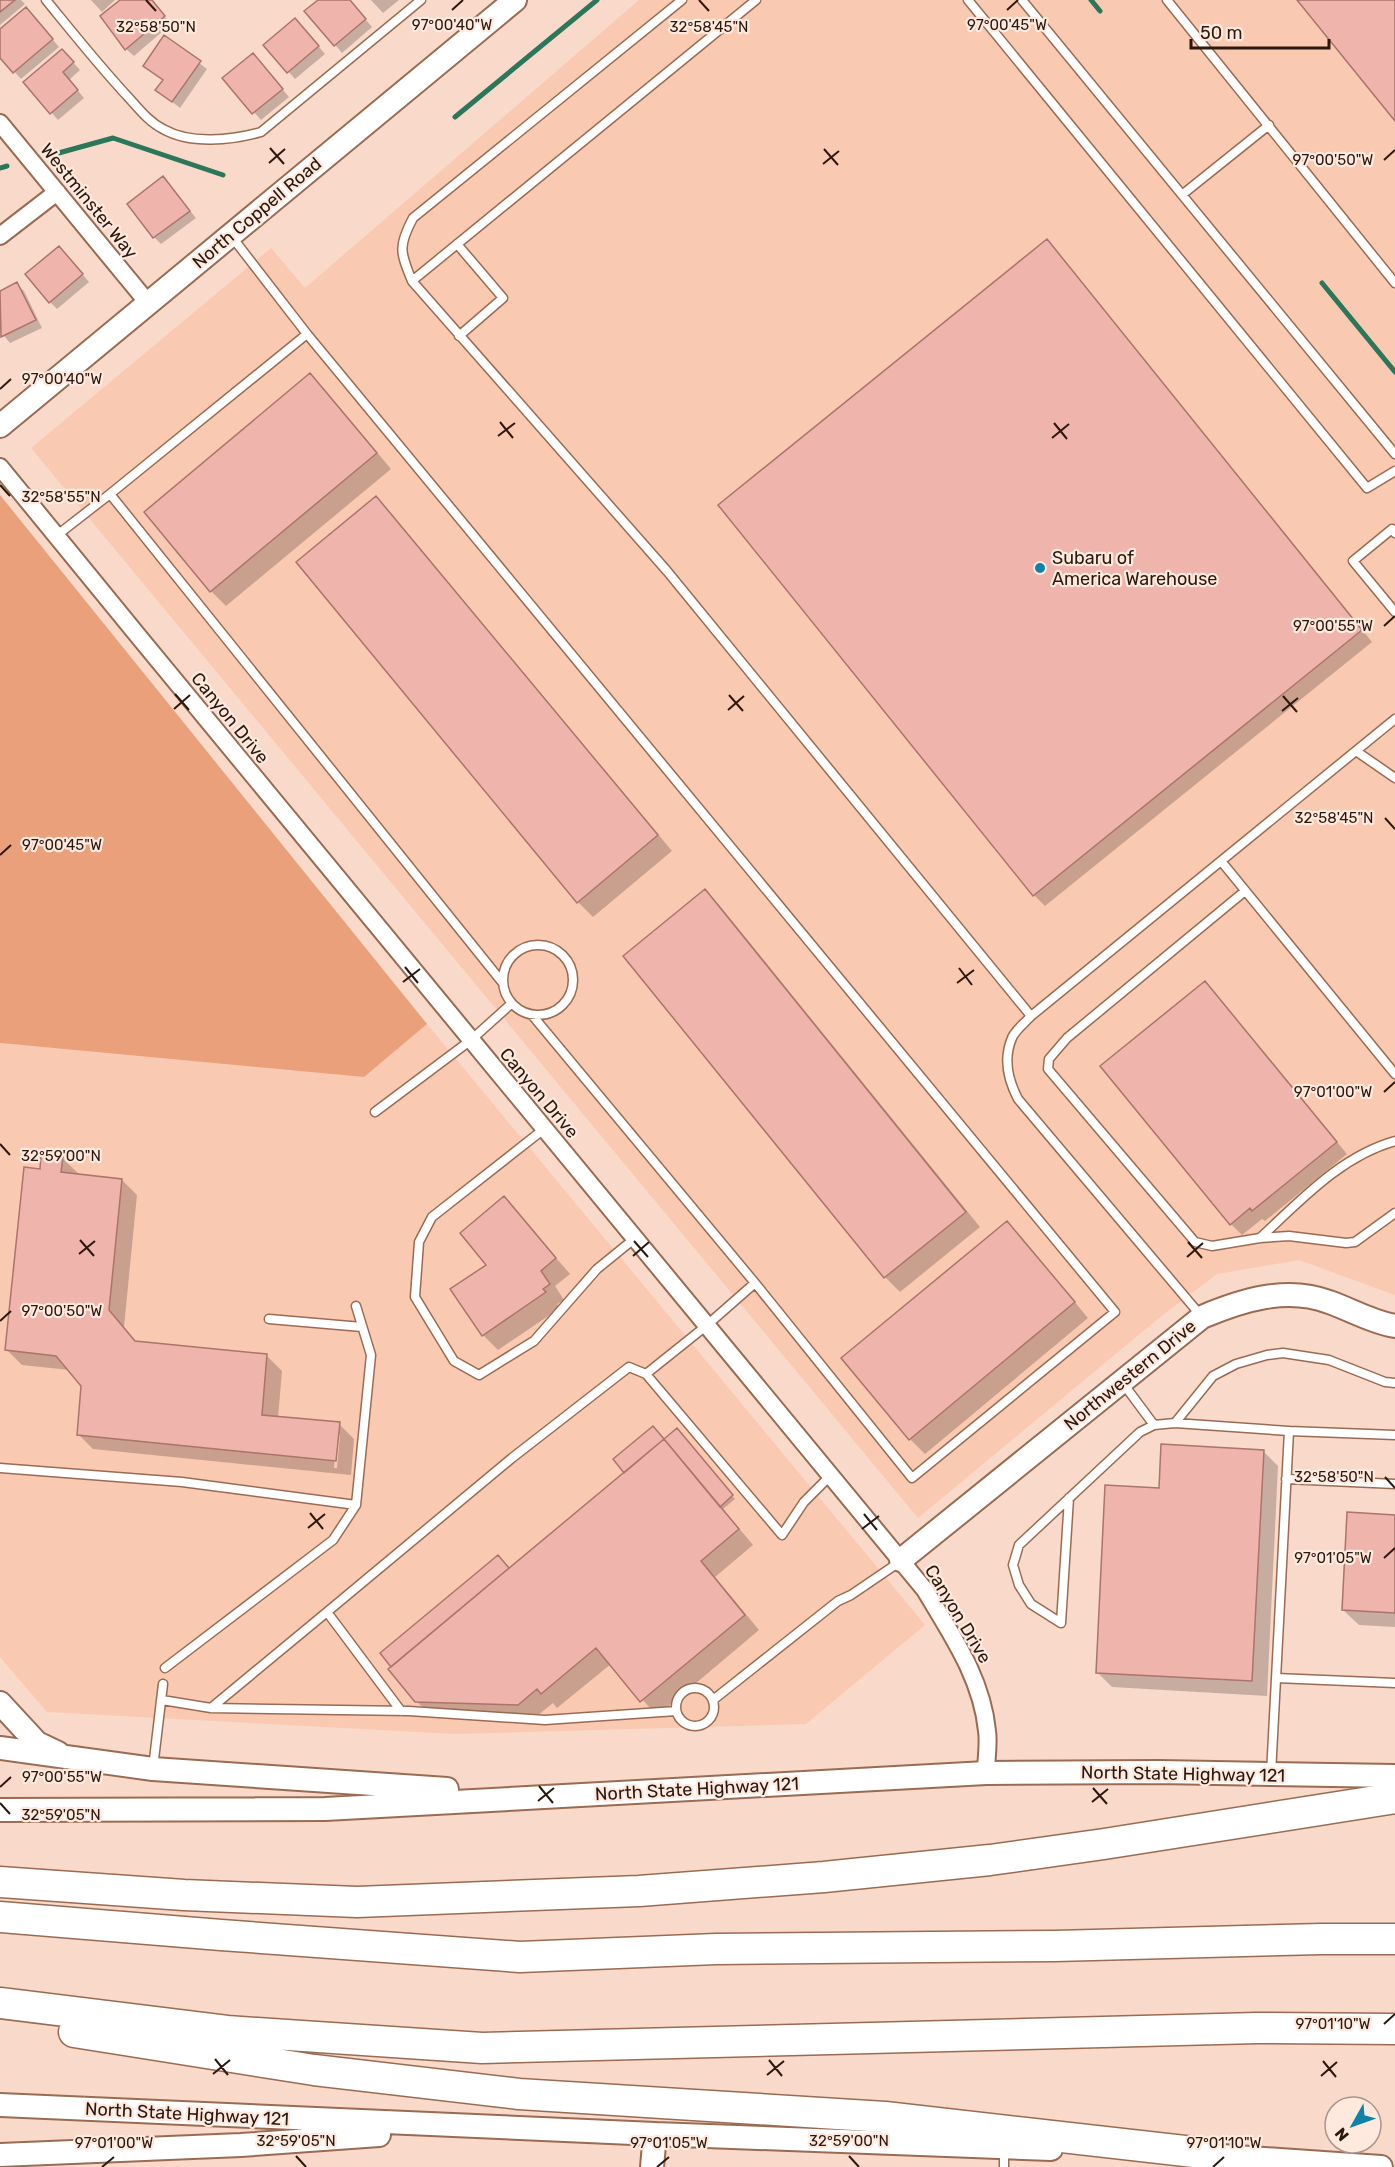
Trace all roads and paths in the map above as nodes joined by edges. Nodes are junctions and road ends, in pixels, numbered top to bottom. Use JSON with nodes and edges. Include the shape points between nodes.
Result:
{"nodes":[{"id":1,"x":46,"y":0,"type":"edge"},
{"id":2,"x":421,"y":0,"type":"edge"},
{"id":3,"x":515,"y":0,"type":"edge"},
{"id":4,"x":682,"y":0,"type":"edge"},
{"id":5,"x":756,"y":0,"type":"edge"},
{"id":6,"x":968,"y":0,"type":"edge"},
{"id":7,"x":1022,"y":0,"type":"edge"},
{"id":8,"x":1167,"y":0,"type":"edge"},
{"id":9,"x":0,"y":123,"type":"edge"},
{"id":10,"x":1269,"y":125,"type":"junction"},
{"id":11,"x":57,"y":192,"type":"junction"},
{"id":12,"x":1183,"y":194,"type":"junction"},
{"id":13,"x":231,"y":235,"type":"junction"},
{"id":14,"x":0,"y":236,"type":"edge"},
{"id":15,"x":457,"y":244,"type":"junction"},
{"id":16,"x":412,"y":281,"type":"junction"},
{"id":17,"x":1395,"y":283,"type":"edge"},
{"id":18,"x":148,"y":303,"type":"junction"},
{"id":19,"x":308,"y":334,"type":"junction"},
{"id":20,"x":459,"y":336,"type":"junction"},
{"id":21,"x":0,"y":426,"type":"edge"},
{"id":22,"x":1395,"y":454,"type":"edge"},
{"id":23,"x":0,"y":466,"type":"edge"},
{"id":24,"x":1395,"y":471,"type":"edge"},
{"id":25,"x":110,"y":494,"type":"junction"},
{"id":26,"x":1395,"y":533,"type":"edge"},
{"id":27,"x":56,"y":536,"type":"junction"},
{"id":28,"x":1395,"y":612,"type":"edge"},
{"id":29,"x":1395,"y":719,"type":"edge"},
{"id":30,"x":1356,"y":751,"type":"junction"},
{"id":31,"x":1395,"y":778,"type":"edge"},
{"id":32,"x":1221,"y":861,"type":"junction"},
{"id":33,"x":1245,"y":891,"type":"junction"},
{"id":34,"x":502,"y":982,"type":"junction"},
{"id":35,"x":512,"y":1004,"type":"junction"},
{"id":36,"x":532,"y":1015,"type":"junction"},
{"id":37,"x":1031,"y":1016,"type":"junction"},
{"id":38,"x":471,"y":1040,"type":"junction"},
{"id":39,"x":1395,"y":1074,"type":"edge"},
{"id":40,"x":375,"y":1112,"type":"dead end"},
{"id":41,"x":544,"y":1129,"type":"junction"},
{"id":42,"x":1395,"y":1141,"type":"edge"},
{"id":43,"x":1395,"y":1213,"type":"edge"},
{"id":44,"x":1260,"y":1238,"type":"junction"},
{"id":45,"x":634,"y":1239,"type":"junction"},
{"id":46,"x":755,"y":1283,"type":"junction"},
{"id":47,"x":356,"y":1305,"type":"dead end"},
{"id":48,"x":1202,"y":1317,"type":"junction"},
{"id":49,"x":270,"y":1319,"type":"dead end"},
{"id":50,"x":706,"y":1326,"type":"junction"},
{"id":51,"x":1395,"y":1326,"type":"edge"},
{"id":52,"x":362,"y":1327,"type":"junction"},
{"id":53,"x":646,"y":1374,"type":"junction"},
{"id":54,"x":1122,"y":1382,"type":"junction"},
{"id":55,"x":1395,"y":1383,"type":"edge"},
{"id":56,"x":1174,"y":1423,"type":"junction"},
{"id":57,"x":1154,"y":1425,"type":"junction"},
{"id":58,"x":1289,"y":1431,"type":"junction"},
{"id":59,"x":1395,"y":1435,"type":"edge"},
{"id":60,"x":0,"y":1468,"type":"edge"},
{"id":61,"x":830,"y":1476,"type":"junction"},
{"id":62,"x":1286,"y":1479,"type":"junction"},
{"id":63,"x":1395,"y":1484,"type":"edge"},
{"id":64,"x":1069,"y":1498,"type":"junction"},
{"id":65,"x":356,"y":1505,"type":"junction"},
{"id":66,"x":901,"y":1560,"type":"junction"},
{"id":67,"x":327,"y":1612,"type":"junction"},
{"id":68,"x":165,"y":1668,"type":"dead end"},
{"id":69,"x":1276,"y":1678,"type":"junction"},
{"id":70,"x":1395,"y":1683,"type":"edge"},
{"id":71,"x":163,"y":1684,"type":"dead end"},
{"id":72,"x":162,"y":1700,"type":"junction"},
{"id":73,"x":713,"y":1700,"type":"junction"},
{"id":74,"x":0,"y":1703,"type":"edge"},
{"id":75,"x":211,"y":1708,"type":"junction"},
{"id":76,"x":401,"y":1711,"type":"junction"},
{"id":77,"x":676,"y":1712,"type":"junction"},
{"id":78,"x":0,"y":1748,"type":"edge"},
{"id":79,"x":70,"y":1759,"type":"junction"},
{"id":80,"x":153,"y":1769,"type":"junction"},
{"id":81,"x":986,"y":1773,"type":"junction"},
{"id":82,"x":1271,"y":1774,"type":"junction"},
{"id":83,"x":1395,"y":1776,"type":"edge"},
{"id":84,"x":593,"y":1794,"type":"junction"},
{"id":85,"x":1395,"y":1798,"type":"edge"},
{"id":86,"x":0,"y":1810,"type":"edge"},
{"id":87,"x":0,"y":1882,"type":"edge"},
{"id":88,"x":0,"y":1917,"type":"edge"},
{"id":89,"x":1395,"y":1939,"type":"edge"},
{"id":90,"x":0,"y":2003,"type":"edge"},
{"id":91,"x":0,"y":2020,"type":"edge"},
{"id":92,"x":1395,"y":2030,"type":"edge"},
{"id":93,"x":0,"y":2105,"type":"edge"},
{"id":94,"x":482,"y":2127,"type":"junction"},
{"id":95,"x":655,"y":2134,"type":"junction"},
{"id":96,"x":1211,"y":2154,"type":"junction"},
{"id":97,"x":0,"y":2155,"type":"edge"},
{"id":98,"x":1004,"y":2157,"type":"edge"},
{"id":99,"x":1351,"y":2166,"type":"edge"},
{"id":100,"x":652,"y":2167,"type":"edge"},
{"id":101,"x":1381,"y":2167,"type":"edge"}],
"edges":[{"from":1,"to":2,"type":"lane","via":[[117,86],[163,130],[183,136],[240,138],[261,132]]},
{"from":3,"to":13,"type":"main road","name":"North Coppell Road"},
{"from":4,"to":16,"type":"lane","via":[[413,218],[402,239],[403,259]]},
{"from":5,"to":15,"type":"lane"},
{"from":6,"to":24,"type":"lane","via":[[1367,488]]},
{"from":7,"to":12,"type":"lane"},
{"from":8,"to":10,"type":"lane"},
{"from":9,"to":11,"type":"street","name":"Westminster Way"},
{"from":10,"to":12,"type":"lane"},
{"from":10,"to":17,"type":"lane"},
{"from":11,"to":14,"type":"street"},
{"from":11,"to":18,"type":"street","name":"Westminster Way"},
{"from":12,"to":22,"type":"lane"},
{"from":13,"to":18,"type":"main road","name":"North Coppell Road"},
{"from":13,"to":19,"type":"lane"},
{"from":15,"to":16,"type":"lane"},
{"from":15,"to":20,"type":"lane","via":[[503,298]]},
{"from":16,"to":20,"type":"lane"},
{"from":18,"to":21,"type":"main road","name":"North Coppell Road"},
{"from":19,"to":25,"type":"lane"},
{"from":19,"to":46,"type":"lane","via":[[1115,1312],[912,1478]]},
{"from":20,"to":37,"type":"lane","via":[[667,571]]},
{"from":23,"to":27,"type":"street","name":"Canyon Drive"},
{"from":25,"to":27,"type":"lane"},
{"from":25,"to":34,"type":"lane"},
{"from":26,"to":28,"type":"lane","via":[[1392,529],[1353,561]]},
{"from":27,"to":38,"type":"street","name":"Canyon Drive"},
{"from":29,"to":30,"type":"lane"},
{"from":30,"to":31,"type":"lane"},
{"from":30,"to":32,"type":"lane"},
{"from":32,"to":33,"type":"lane"},
{"from":32,"to":37,"type":"lane"},
{"from":33,"to":39,"type":"lane"},
{"from":33,"to":44,"type":"lane","via":[[1067,1038],[1049,1059],[1047,1069],[1195,1242],[1212,1246]]},
{"from":34,"to":35,"type":"lane"},
{"from":34,"to":36,"type":"lane","via":[[508,960],[527,946],[550,946],[568,960],[573,971],[571,995],[555,1012]]},
{"from":35,"to":36,"type":"lane"},
{"from":35,"to":38,"type":"lane"},
{"from":36,"to":46,"type":"lane"},
{"from":37,"to":48,"type":"lane","via":[[1012,1036],[1008,1053],[1010,1083],[1018,1099]]},
{"from":38,"to":40,"type":"lane"},
{"from":38,"to":41,"type":"street","name":"Canyon Drive"},
{"from":41,"to":45,"type":"street","name":"Canyon Drive"},
{"from":41,"to":45,"type":"lane","via":[[432,1217],[419,1242],[415,1297],[454,1361],[479,1375],[534,1341],[597,1269]]},
{"from":42,"to":44,"type":"lane","via":[[1350,1161]]},
{"from":43,"to":44,"type":"lane","via":[[1354,1242],[1289,1236]]},
{"from":45,"to":50,"type":"street","name":"Canyon Drive"},
{"from":46,"to":50,"type":"lane"},
{"from":47,"to":52,"type":"lane"},
{"from":48,"to":51,"type":"main road","name":"Northwestern Drive","via":[[1234,1303],[1266,1296],[1305,1295]]},
{"from":48,"to":54,"type":"main road","name":"Northwestern Drive"},
{"from":49,"to":52,"type":"lane"},
{"from":50,"to":53,"type":"lane"},
{"from":50,"to":61,"type":"street","name":"Canyon Drive"},
{"from":52,"to":65,"type":"lane","via":[[371,1355]]},
{"from":53,"to":61,"type":"lane","via":[[782,1535],[804,1502]]},
{"from":53,"to":67,"type":"lane","via":[[629,1367],[512,1458]]},
{"from":54,"to":57,"type":"lane"},
{"from":54,"to":66,"type":"main road","name":"Northwestern Drive"},
{"from":55,"to":56,"type":"lane","via":[[1329,1360],[1283,1353],[1267,1355],[1213,1376]]},
{"from":56,"to":57,"type":"lane"},
{"from":56,"to":58,"type":"lane"},
{"from":57,"to":64,"type":"lane","via":[[1140,1432]]},
{"from":58,"to":59,"type":"lane"},
{"from":58,"to":62,"type":"lane"},
{"from":60,"to":65,"type":"lane","via":[[182,1482]]},
{"from":61,"to":66,"type":"street","name":"Canyon Drive"},
{"from":62,"to":63,"type":"lane"},
{"from":62,"to":69,"type":"lane"},
{"from":64,"to":64,"type":"lane","via":[[1020,1545],[1013,1565],[1030,1604],[1061,1623]]},
{"from":65,"to":68,"type":"lane","via":[[333,1540]]},
{"from":66,"to":73,"type":"lane","via":[[837,1601]]},
{"from":66,"to":81,"type":"street","name":"Canyon Drive","via":[[925,1590],[972,1671],[988,1733]]},
{"from":67,"to":75,"type":"lane"},
{"from":67,"to":76,"type":"lane"},
{"from":69,"to":70,"type":"lane"},
{"from":69,"to":82,"type":"lane"},
{"from":71,"to":72,"type":"lane"},
{"from":72,"to":75,"type":"lane"},
{"from":72,"to":80,"type":"lane"},
{"from":73,"to":77,"type":"lane","via":[[703,1690],[689,1689],[678,1697]]},
{"from":73,"to":77,"type":"lane","via":[[712,1716],[702,1725],[683,1723]]},
{"from":74,"to":79,"type":"main road","via":[[38,1743]]},
{"from":75,"to":76,"type":"lane"},
{"from":76,"to":77,"type":"lane","via":[[545,1720]]},
{"from":78,"to":79,"type":"main road"},
{"from":79,"to":80,"type":"main road"},
{"from":80,"to":84,"type":"main road","via":[[422,1789]]},
{"from":81,"to":82,"type":"main road","name":"North State Highway 121"},
{"from":81,"to":84,"type":"main road","name":"North State Highway 121"},
{"from":82,"to":83,"type":"main road","name":"North State Highway 121"},
{"from":84,"to":86,"type":"main road","name":"North State Highway 121","via":[[325,1809]]},
{"from":85,"to":87,"type":"highway","via":[[990,1860],[639,1891],[357,1902]]},
{"from":88,"to":89,"type":"highway","via":[[520,1957],[716,1949]]},
{"from":90,"to":92,"type":"highway","via":[[226,2031],[482,2048],[1257,2028]]},
{"from":91,"to":96,"type":"highway","via":[[314,2070],[519,2094],[885,2117]]},
{"from":93,"to":94,"type":"main road","name":"North State Highway 121"},
{"from":94,"to":95,"type":"main road","name":"North State Highway 121"},
{"from":94,"to":97,"type":"main road","via":[[241,2145]]},
{"from":95,"to":98,"type":"main road","name":"North State Highway 121"},
{"from":95,"to":100,"type":"main road"},
{"from":96,"to":98,"type":"main road","name":"North State Highway 121"},
{"from":96,"to":99,"type":"main road","name":"North State Highway 121"},
{"from":99,"to":101,"type":"main road","name":"North State Highway 121"}]}
